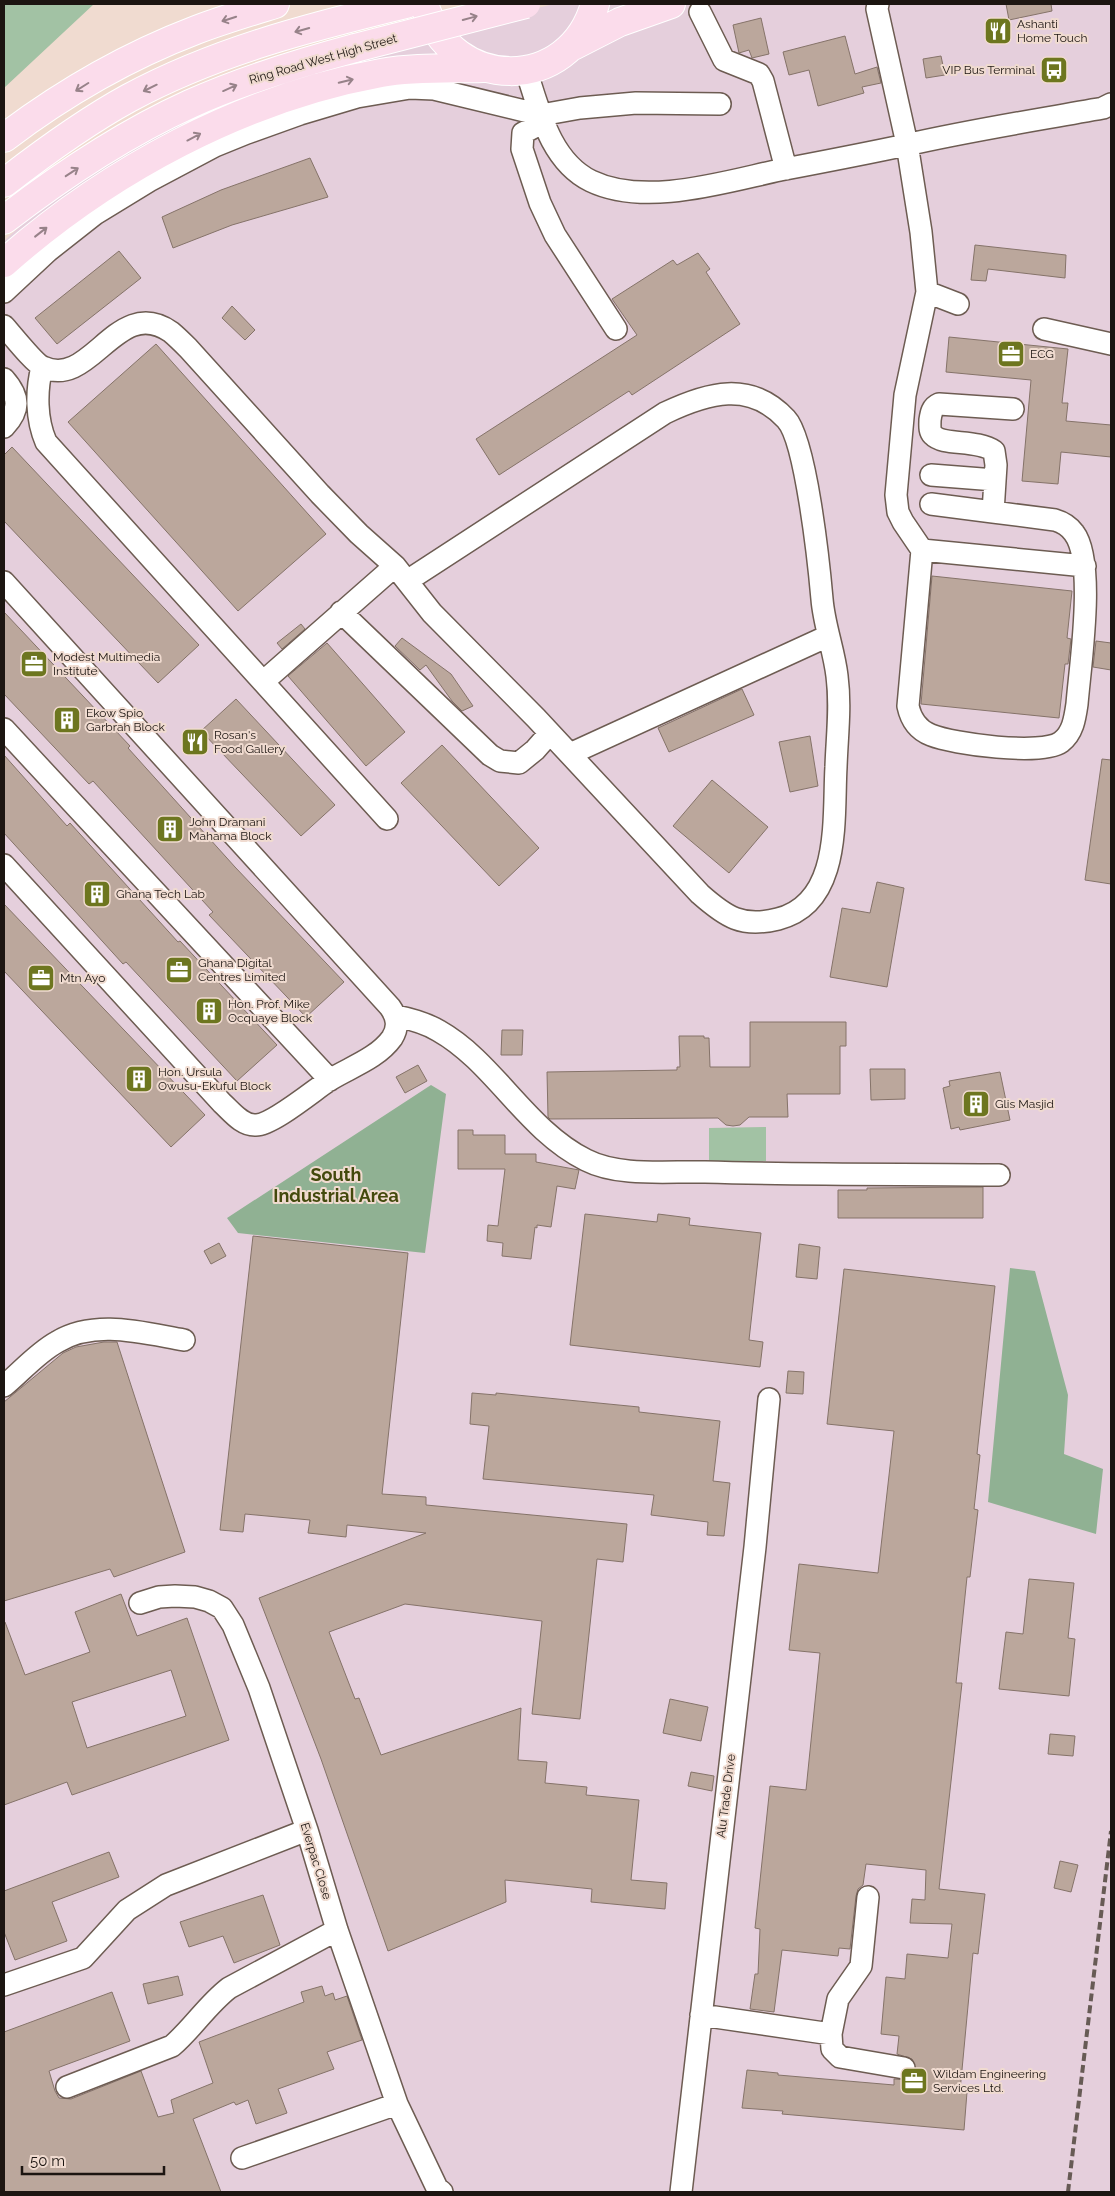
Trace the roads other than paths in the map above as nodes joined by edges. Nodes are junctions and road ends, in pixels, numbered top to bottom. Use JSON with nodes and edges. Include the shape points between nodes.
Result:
{"nodes":[{"id":1,"x":276,"y":4,"type":"edge"},
{"id":2,"x":406,"y":4,"type":"edge"},
{"id":3,"x":424,"y":4,"type":"edge"},
{"id":4,"x":526,"y":4,"type":"edge"},
{"id":5,"x":596,"y":4,"type":"edge"},
{"id":6,"x":672,"y":4,"type":"edge"},
{"id":7,"x":878,"y":4,"type":"edge"},
{"id":8,"x":700,"y":12,"type":"dead end"},
{"id":9,"x":569,"y":48,"type":"junction"},
{"id":10,"x":484,"y":68,"type":"junction"},
{"id":11,"x":526,"y":70,"type":"junction"},
{"id":12,"x":720,"y":104,"type":"dead end"},
{"id":13,"x":1111,"y":104,"type":"edge"},
{"id":14,"x":543,"y":119,"type":"junction"},
{"id":15,"x":4,"y":138,"type":"edge"},
{"id":16,"x":907,"y":144,"type":"junction"},
{"id":17,"x":786,"y":169,"type":"junction"},
{"id":18,"x":4,"y":183,"type":"edge"},
{"id":19,"x":4,"y":220,"type":"edge"},
{"id":20,"x":4,"y":263,"type":"edge"},
{"id":21,"x":4,"y":292,"type":"edge"},
{"id":22,"x":927,"y":292,"type":"junction"},
{"id":23,"x":958,"y":304,"type":"dead end"},
{"id":24,"x":4,"y":326,"type":"edge"},
{"id":25,"x":616,"y":329,"type":"dead end"},
{"id":26,"x":1044,"y":329,"type":"dead end"},
{"id":27,"x":1111,"y":344,"type":"edge"},
{"id":28,"x":42,"y":367,"type":"junction"},
{"id":29,"x":4,"y":379,"type":"edge"},
{"id":30,"x":1013,"y":409,"type":"dead end"},
{"id":31,"x":4,"y":426,"type":"edge"},
{"id":32,"x":931,"y":474,"type":"dead end"},
{"id":33,"x":995,"y":480,"type":"junction"},
{"id":34,"x":930,"y":504,"type":"dead end"},
{"id":35,"x":993,"y":512,"type":"junction"},
{"id":36,"x":922,"y":550,"type":"junction"},
{"id":37,"x":1085,"y":566,"type":"junction"},
{"id":38,"x":401,"y":574,"type":"junction"},
{"id":39,"x":4,"y":582,"type":"edge"},
{"id":40,"x":341,"y":612,"type":"junction"},
{"id":41,"x":828,"y":636,"type":"junction"},
{"id":42,"x":264,"y":681,"type":"junction"},
{"id":43,"x":4,"y":729,"type":"edge"},
{"id":44,"x":550,"y":733,"type":"junction"},
{"id":45,"x":570,"y":754,"type":"junction"},
{"id":46,"x":387,"y":819,"type":"dead end"},
{"id":47,"x":4,"y":865,"type":"edge"},
{"id":48,"x":396,"y":1016,"type":"junction"},
{"id":49,"x":330,"y":1080,"type":"junction"},
{"id":50,"x":999,"y":1174,"type":"dead end"},
{"id":51,"x":184,"y":1340,"type":"dead end"},
{"id":52,"x":4,"y":1386,"type":"edge"},
{"id":53,"x":769,"y":1399,"type":"dead end"},
{"id":54,"x":140,"y":1604,"type":"dead end"},
{"id":55,"x":307,"y":1830,"type":"junction"},
{"id":56,"x":868,"y":1897,"type":"dead end"},
{"id":57,"x":337,"y":1930,"type":"junction"},
{"id":58,"x":4,"y":1985,"type":"edge"},
{"id":59,"x":701,"y":2015,"type":"junction"},
{"id":60,"x":831,"y":2034,"type":"junction"},
{"id":61,"x":904,"y":2068,"type":"dead end"},
{"id":62,"x":67,"y":2087,"type":"dead end"},
{"id":63,"x":396,"y":2104,"type":"junction"},
{"id":64,"x":242,"y":2158,"type":"dead end"},
{"id":65,"x":442,"y":2192,"type":"edge"},
{"id":66,"x":680,"y":2192,"type":"edge"}],
"edges":[{"from":1,"to":15,"type":"main road","one_way":true,"via":[[196,30],[144,53],[102,74]]},
{"from":2,"to":18,"type":"main road","one_way":true,"via":[[276,38],[180,73],[82,126]]},
{"from":3,"to":10,"type":"main road","via":[[439,37],[467,61]]},
{"from":19,"to":4,"type":"main road","name":"Ring Road West High Street","one_way":true,"bridge":true,"via":[[97,156],[174,112],[250,79]]},
{"from":5,"to":9,"type":"main road"},
{"from":6,"to":9,"type":"main road","via":[[620,22]]},
{"from":7,"to":16,"type":"lane"},
{"from":8,"to":17,"type":"lane","via":[[724,60],[758,74],[763,80]]},
{"from":9,"to":11,"type":"main road"},
{"from":10,"to":11,"type":"main road"},
{"from":20,"to":10,"type":"main road","one_way":true,"via":[[67,212],[134,167],[230,119],[309,91],[382,73]]},
{"from":11,"to":14,"type":"lane"},
{"from":12,"to":14,"type":"lane","via":[[636,103],[580,108]]},
{"from":13,"to":16,"type":"lane"},
{"from":14,"to":17,"type":"lane","via":[[557,149],[579,173],[592,181],[632,192],[689,189]]},
{"from":14,"to":21,"type":"lane","via":[[457,93],[410,88],[357,96],[300,114],[215,146],[120,198],[71,232]]},
{"from":14,"to":25,"type":"lane","via":[[524,133],[522,139],[522,149],[540,202],[555,235]]},
{"from":16,"to":17,"type":"lane"},
{"from":16,"to":22,"type":"lane"},
{"from":22,"to":23,"type":"lane"},
{"from":22,"to":36,"type":"lane","via":[[905,395],[896,495],[898,512]]},
{"from":24,"to":28,"type":"lane"},
{"from":26,"to":27,"type":"lane"},
{"from":28,"to":38,"type":"lane","via":[[58,370],[79,364],[124,328],[134,324],[156,324],[171,332],[320,494]]},
{"from":28,"to":42,"type":"lane","via":[[38,412],[46,442]]},
{"from":29,"to":31,"type":"lane","via":[[13,392],[16,413]]},
{"from":30,"to":33,"type":"lane","via":[[939,404],[931,413],[930,431],[934,437],[982,445],[994,451]]},
{"from":32,"to":33,"type":"lane"},
{"from":33,"to":35,"type":"lane"},
{"from":34,"to":35,"type":"lane"},
{"from":35,"to":37,"type":"lane","via":[[1064,523],[1074,532]]},
{"from":36,"to":37,"type":"lane"},
{"from":36,"to":37,"type":"lane","via":[[908,706],[910,715],[916,726],[930,735],[958,743],[1003,748],[1045,748],[1059,743],[1069,734],[1077,704]]},
{"from":38,"to":40,"type":"lane"},
{"from":38,"to":41,"type":"lane","via":[[665,413],[689,401],[736,393],[755,397],[774,408],[794,430],[810,501]]},
{"from":38,"to":44,"type":"lane","via":[[432,613]]},
{"from":39,"to":48,"type":"lane"},
{"from":40,"to":42,"type":"lane"},
{"from":40,"to":44,"type":"lane","via":[[500,761],[519,763]]},
{"from":41,"to":45,"type":"lane"},
{"from":41,"to":45,"type":"lane","via":[[837,674],[839,701],[835,820],[824,877],[816,893],[795,913],[750,923],[734,920],[720,912],[678,872]]},
{"from":42,"to":46,"type":"lane"},
{"from":43,"to":49,"type":"lane"},
{"from":44,"to":45,"type":"lane"},
{"from":47,"to":49,"type":"lane","via":[[222,1103],[248,1124],[258,1126],[273,1118]]},
{"from":48,"to":49,"type":"lane","via":[[396,1029],[391,1040]]},
{"from":48,"to":50,"type":"lane","via":[[439,1030],[468,1052],[556,1141],[586,1160],[608,1168],[740,1173]]},
{"from":51,"to":52,"type":"lane","via":[[109,1329],[84,1331],[57,1342]]},
{"from":53,"to":59,"type":"lane","name":"Alu Trade Drive"},
{"from":54,"to":55,"type":"lane","name":"Everpac Close","via":[[175,1596],[194,1597],[222,1608],[249,1661]]},
{"from":55,"to":57,"type":"lane","name":"Everpac Close"},
{"from":55,"to":58,"type":"lane","via":[[166,1885],[128,1910],[83,1958]]},
{"from":56,"to":60,"type":"lane","via":[[861,1966],[838,1999]]},
{"from":57,"to":62,"type":"lane","via":[[229,1988],[172,2046]]},
{"from":57,"to":63,"type":"lane","name":"Everpac Close"},
{"from":59,"to":60,"type":"lane"},
{"from":59,"to":66,"type":"lane","name":"Alu Trade Drive"},
{"from":60,"to":61,"type":"lane","via":[[832,2049],[840,2057]]},
{"from":63,"to":64,"type":"lane"},
{"from":63,"to":65,"type":"lane","name":"Everpac Close","via":[[437,2188]]}]}
